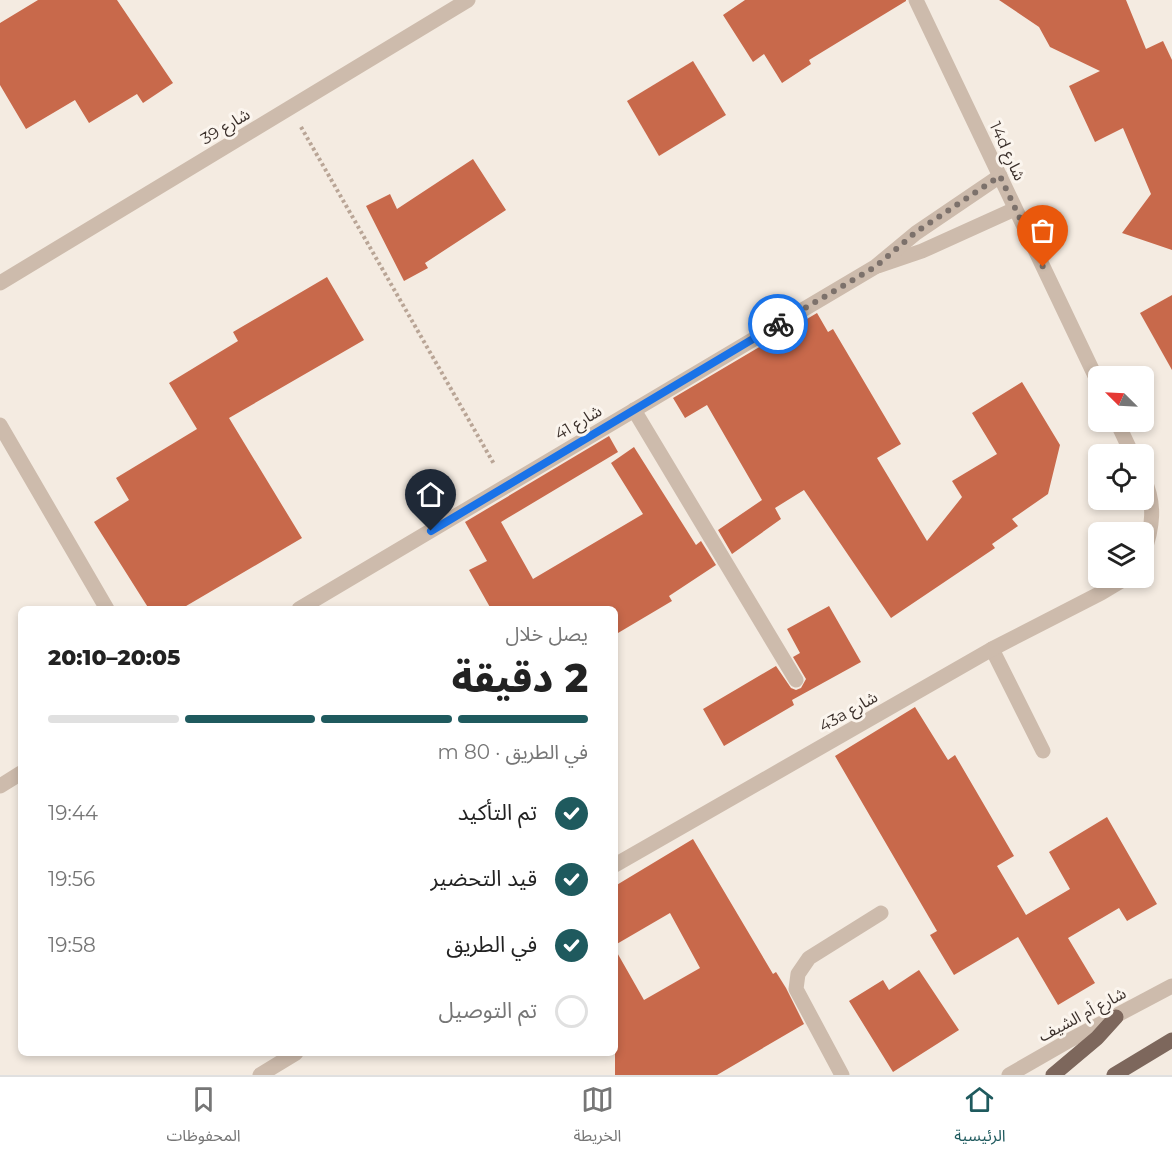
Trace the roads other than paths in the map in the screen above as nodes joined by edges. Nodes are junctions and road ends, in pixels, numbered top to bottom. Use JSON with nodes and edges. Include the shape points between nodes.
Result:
{"nodes":[{"id":1,"x":468,"y":0,"type":"edge"},
{"id":2,"x":916,"y":0,"type":"edge"},
{"id":3,"x":1000,"y":176,"type":"junction"},
{"id":4,"x":1015,"y":209,"type":"junction"},
{"id":5,"x":875,"y":267,"type":"junction"},
{"id":6,"x":0,"y":283,"type":"edge"},
{"id":7,"x":1090,"y":366,"type":"edge"},
{"id":8,"x":634,"y":410,"type":"junction"},
{"id":9,"x":0,"y":425,"type":"edge"},
{"id":10,"x":1109,"y":588,"type":"edge"},
{"id":11,"x":105,"y":606,"type":"edge"},
{"id":12,"x":304,"y":606,"type":"edge"},
{"id":13,"x":992,"y":649,"type":"junction"},
{"id":14,"x":796,"y":680,"type":"dead end"},
{"id":15,"x":1043,"y":751,"type":"dead end"},
{"id":16,"x":18,"y":775,"type":"edge"},
{"id":17,"x":0,"y":786,"type":"edge"},
{"id":18,"x":618,"y":863,"type":"edge"},
{"id":19,"x":881,"y":913,"type":"dead end"},
{"id":20,"x":1172,"y":986,"type":"edge"},
{"id":21,"x":1116,"y":1017,"type":"junction"},
{"id":22,"x":1172,"y":1040,"type":"edge"},
{"id":23,"x":291,"y":1056,"type":"edge"},
{"id":24,"x":260,"y":1075,"type":"edge"},
{"id":25,"x":842,"y":1075,"type":"edge"},
{"id":26,"x":1009,"y":1075,"type":"edge"},
{"id":27,"x":1053,"y":1075,"type":"edge"},
{"id":28,"x":1114,"y":1075,"type":"edge"}],
"edges":[{"from":1,"to":6,"type":"street","name":"شارع 39"},
{"from":2,"to":3,"type":"street","name":"14d شارع"},
{"from":3,"to":4,"type":"street","name":"14d شارع"},
{"from":3,"to":5,"type":"street","name":"شارع 41","via":[[916,232]]},
{"from":4,"to":5,"type":"street","name":"شارع 41","via":[[922,251]]},
{"from":4,"to":7,"type":"street","name":"14d شارع"},
{"from":5,"to":8,"type":"street","name":"شارع 41"},
{"from":8,"to":12,"type":"street","name":"شارع 41"},
{"from":8,"to":14,"type":"street"},
{"from":9,"to":11,"type":"street"},
{"from":10,"to":13,"type":"street","name":"43a شارع"},
{"from":13,"to":15,"type":"street"},
{"from":13,"to":18,"type":"street","name":"43a شارع"},
{"from":16,"to":17,"type":"street"},
{"from":19,"to":25,"type":"street","via":[[809,958],[798,974],[796,989]]},
{"from":20,"to":21,"type":"street","name":"شارع أم الشيف"},
{"from":21,"to":26,"type":"street","name":"شارع أم الشيف"},
{"from":21,"to":27,"type":"main road"},
{"from":22,"to":28,"type":"main road"},
{"from":23,"to":24,"type":"street"}]}
